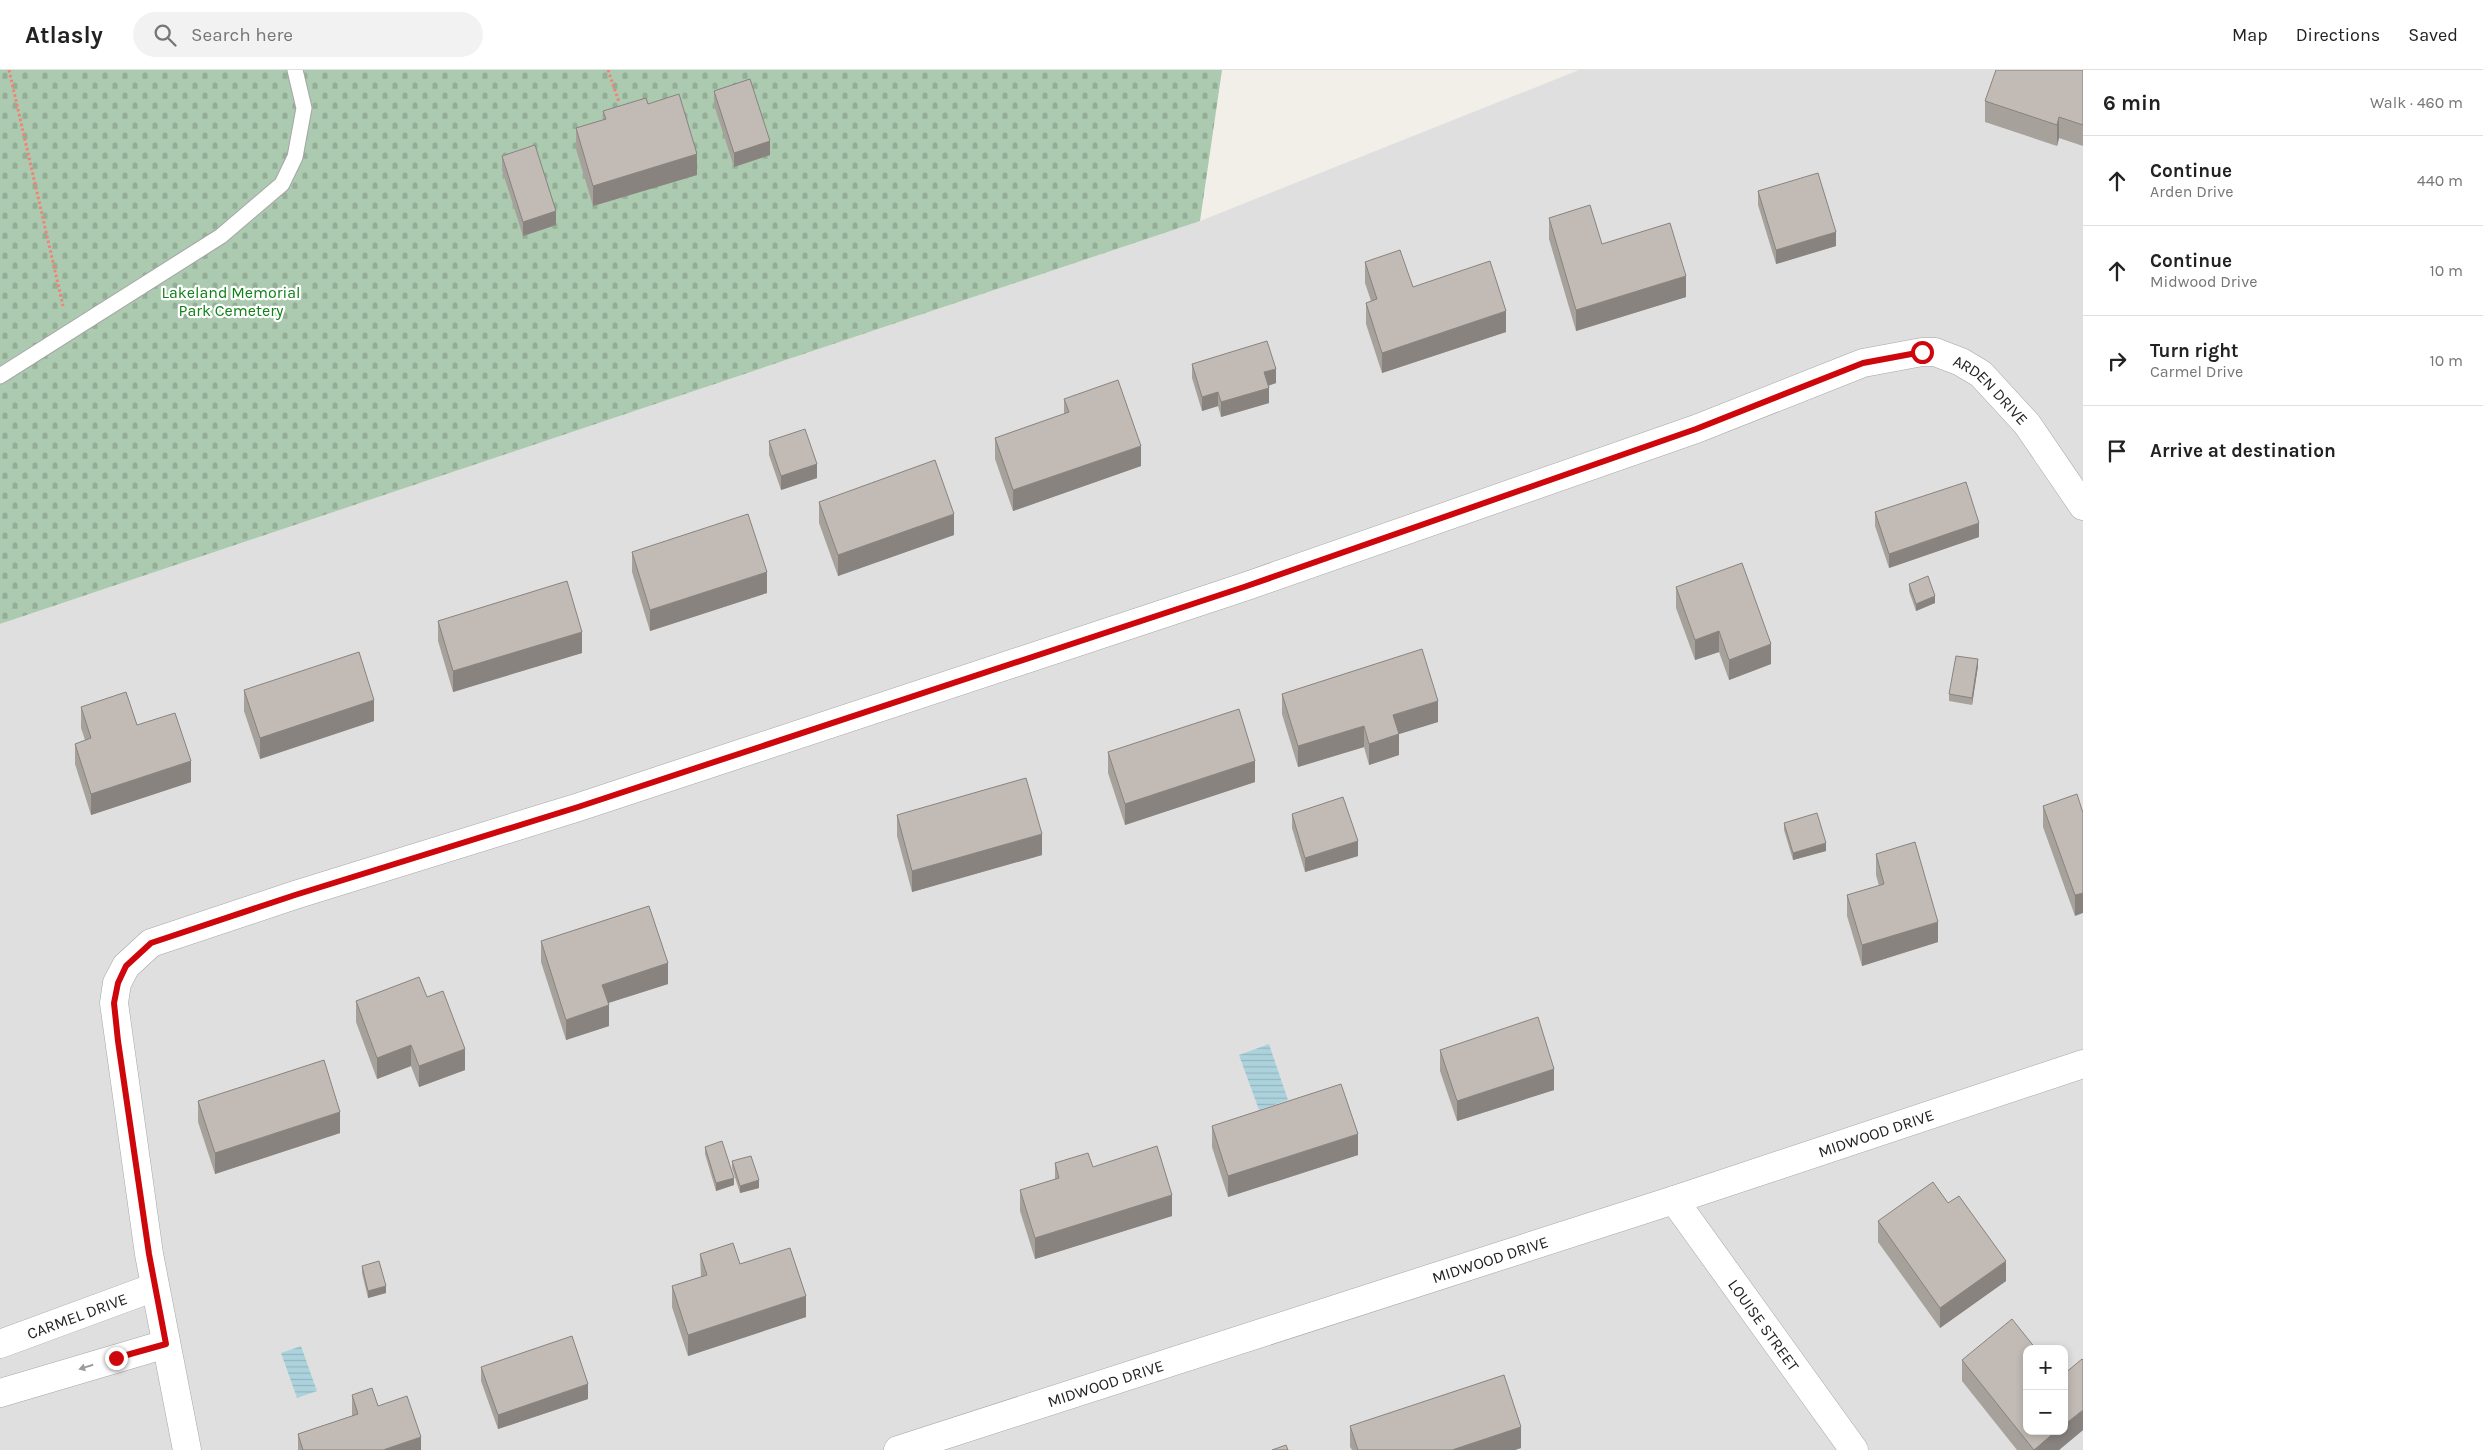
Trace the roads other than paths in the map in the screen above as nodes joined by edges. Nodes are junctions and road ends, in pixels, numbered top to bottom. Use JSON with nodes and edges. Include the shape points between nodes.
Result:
{"nodes":[{"id":1,"x":295,"y":70,"type":"edge"},
{"id":2,"x":0,"y":376,"type":"edge"},
{"id":3,"x":2083,"y":506,"type":"edge"},
{"id":4,"x":2083,"y":1064,"type":"edge"},
{"id":5,"x":1674,"y":1200,"type":"junction"},
{"id":6,"x":156,"y":1287,"type":"junction"},
{"id":7,"x":0,"y":1344,"type":"edge"},
{"id":8,"x":166,"y":1344,"type":"junction"},
{"id":9,"x":0,"y":1392,"type":"edge"},
{"id":10,"x":187,"y":1450,"type":"edge"},
{"id":11,"x":898,"y":1450,"type":"edge"},
{"id":12,"x":1854,"y":1450,"type":"edge"}],
"edges":[{"from":1,"to":2,"type":"lane","via":[[304,108],[296,156],[282,184],[221,236]]},
{"from":3,"to":6,"type":"street","name":"ARDEN DRIVE","via":[[2027,424],[1981,374],[1935,352],[1863,363],[1696,429],[1244,587],[578,807],[151,943],[126,966],[114,1003]]},
{"from":4,"to":5,"type":"street","name":"MIDWOOD DRIVE"},
{"from":5,"to":11,"type":"street","name":"MIDWOOD DRIVE"},
{"from":5,"to":12,"type":"street","name":"LOUISE STREET"},
{"from":6,"to":7,"type":"street","name":"CARMEL DRIVE"},
{"from":6,"to":8,"type":"street"},
{"from":8,"to":9,"type":"street","one_way":true},
{"from":8,"to":10,"type":"street"}]}
